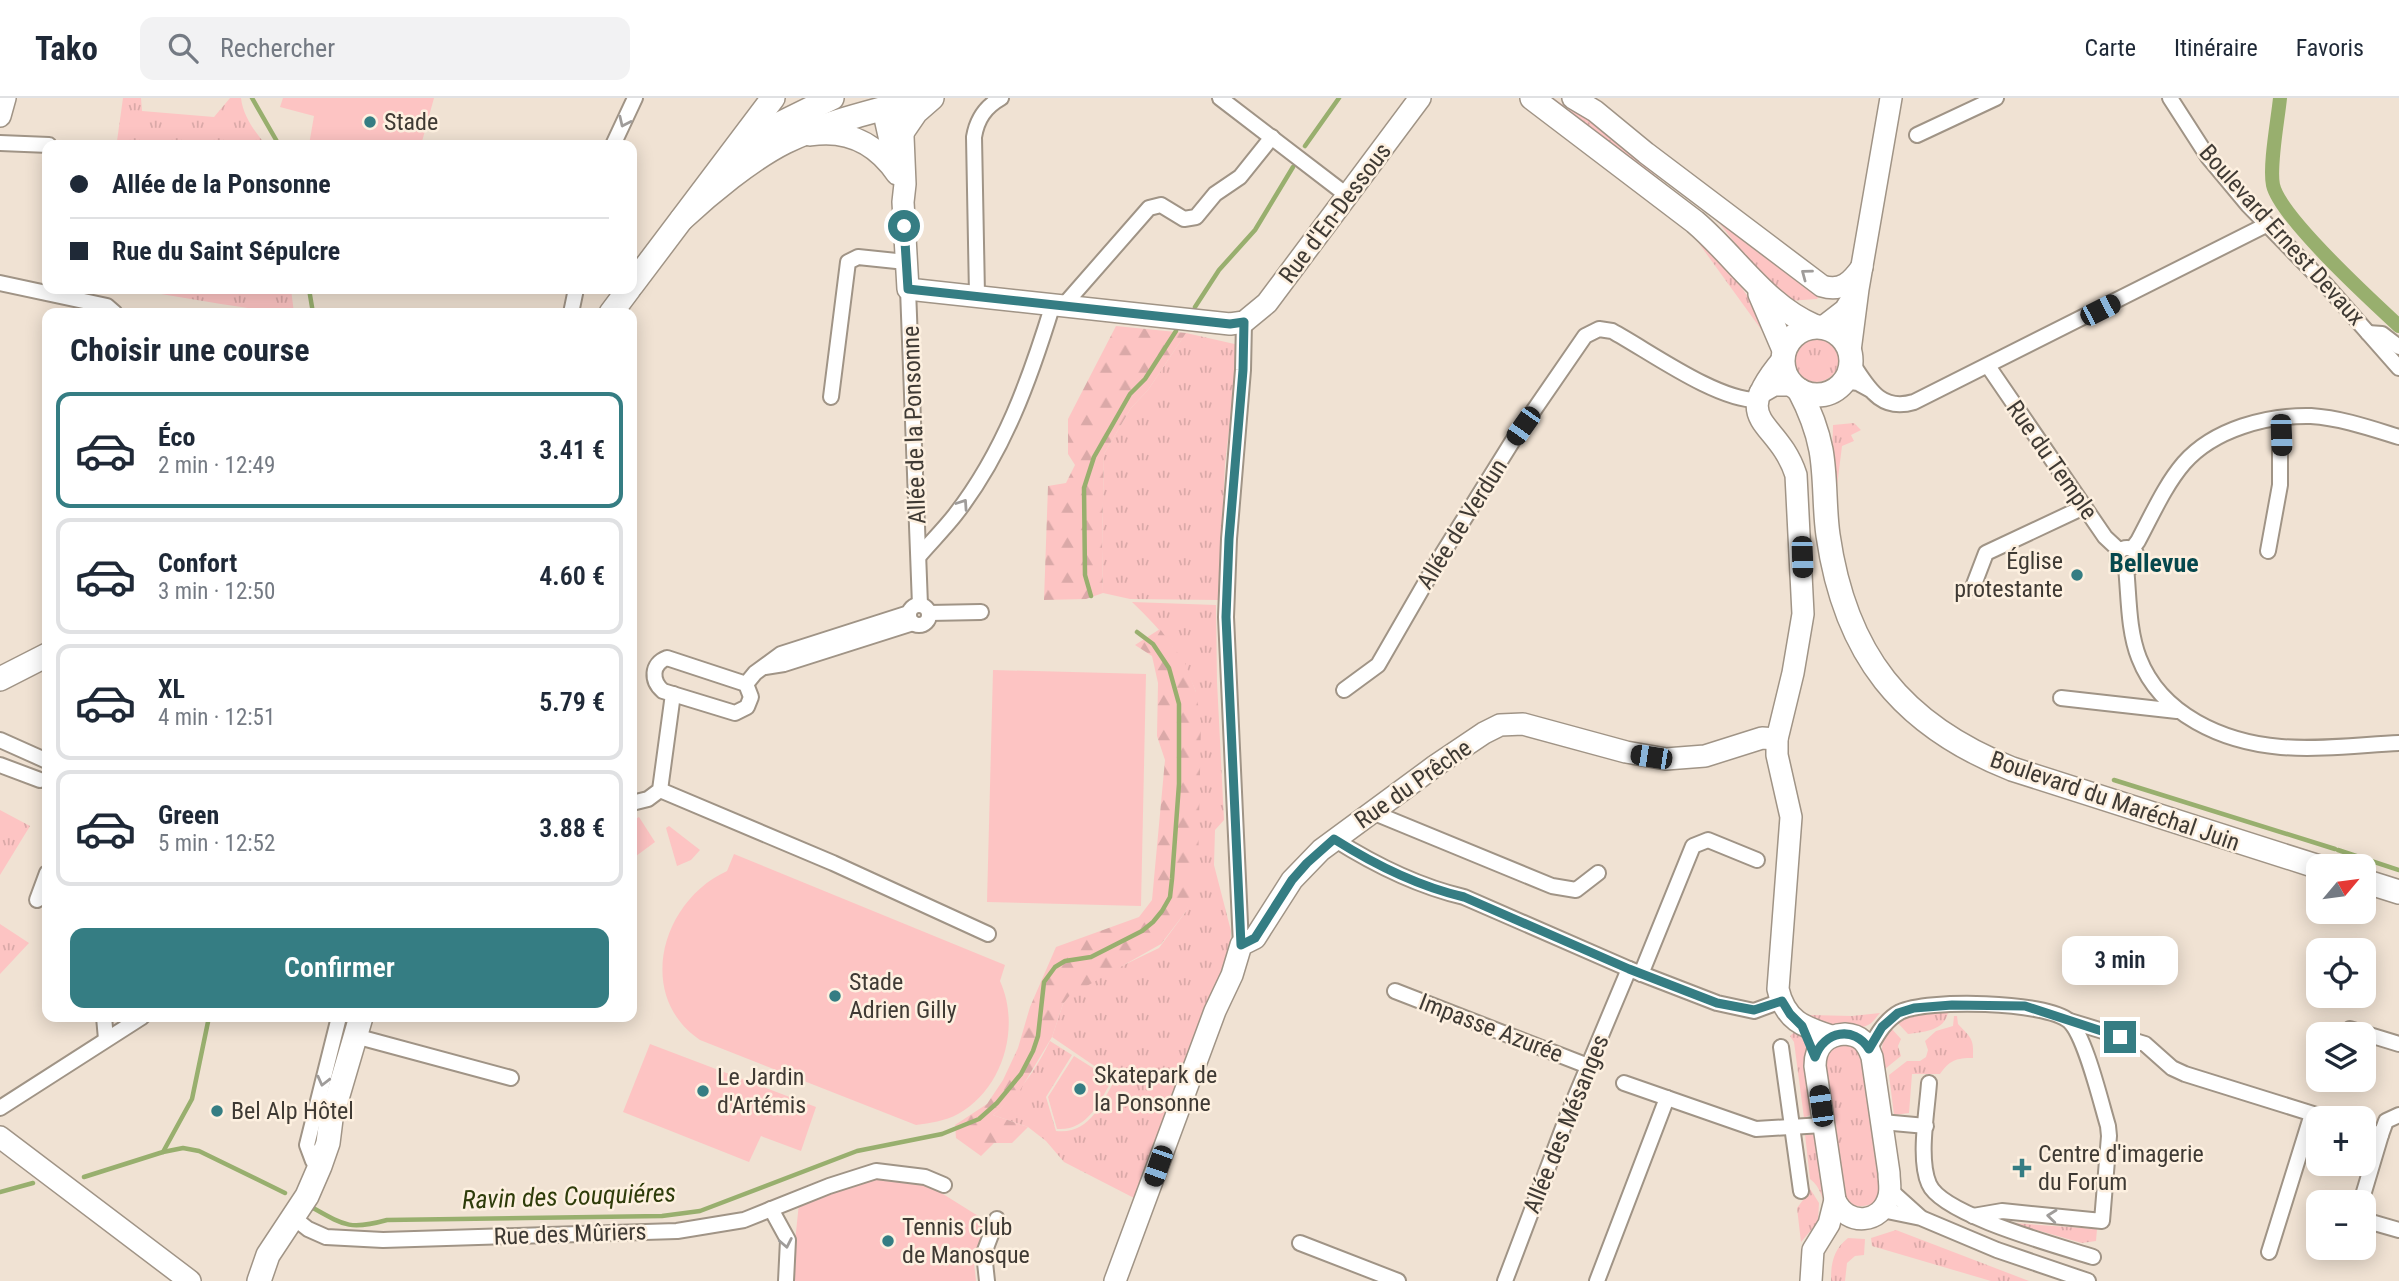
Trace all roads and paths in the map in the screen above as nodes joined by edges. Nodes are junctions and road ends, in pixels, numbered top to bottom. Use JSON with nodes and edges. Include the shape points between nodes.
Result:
{"nodes":[{"id":1,"x":5,"y":98,"type":"edge"},
{"id":2,"x":635,"y":98,"type":"edge"},
{"id":3,"x":773,"y":98,"type":"edge"},
{"id":4,"x":832,"y":98,"type":"edge"},
{"id":5,"x":932,"y":98,"type":"edge"},
{"id":6,"x":1001,"y":98,"type":"edge"},
{"id":7,"x":1220,"y":98,"type":"edge"},
{"id":8,"x":1420,"y":98,"type":"edge"},
{"id":9,"x":1532,"y":98,"type":"edge"},
{"id":10,"x":1561,"y":98,"type":"edge"},
{"id":11,"x":1891,"y":98,"type":"edge"},
{"id":12,"x":1996,"y":98,"type":"edge"},
{"id":13,"x":2170,"y":98,"type":"edge"},
{"id":14,"x":1590,"y":100,"type":"edge"},
{"id":15,"x":893,"y":101,"type":"edge"},
{"id":16,"x":0,"y":116,"type":"edge"},
{"id":17,"x":903,"y":131,"type":"junction"},
{"id":18,"x":1917,"y":135,"type":"dead end"},
{"id":19,"x":615,"y":140,"type":"edge"},
{"id":20,"x":791,"y":140,"type":"junction"},
{"id":21,"x":1277,"y":141,"type":"junction"},
{"id":22,"x":0,"y":143,"type":"edge"},
{"id":23,"x":42,"y":145,"type":"edge"},
{"id":24,"x":1646,"y":153,"type":"junction"},
{"id":25,"x":723,"y":164,"type":"junction"},
{"id":26,"x":897,"y":174,"type":"junction"},
{"id":27,"x":712,"y":193,"type":"junction"},
{"id":28,"x":1348,"y":196,"type":"junction"},
{"id":29,"x":903,"y":202,"type":"junction"},
{"id":30,"x":682,"y":219,"type":"junction"},
{"id":31,"x":2266,"y":225,"type":"junction"},
{"id":32,"x":1737,"y":261,"type":"junction"},
{"id":33,"x":906,"y":262,"type":"junction"},
{"id":34,"x":1862,"y":267,"type":"junction"},
{"id":35,"x":637,"y":278,"type":"edge"},
{"id":36,"x":0,"y":283,"type":"edge"},
{"id":37,"x":1756,"y":285,"type":"junction"},
{"id":38,"x":908,"y":289,"type":"junction"},
{"id":39,"x":1858,"y":289,"type":"junction"},
{"id":40,"x":42,"y":292,"type":"edge"},
{"id":41,"x":51,"y":294,"type":"edge"},
{"id":42,"x":977,"y":295,"type":"junction"},
{"id":43,"x":1058,"y":304,"type":"junction"},
{"id":44,"x":109,"y":308,"type":"edge"},
{"id":45,"x":1244,"y":322,"type":"junction"},
{"id":46,"x":1819,"y":326,"type":"junction"},
{"id":47,"x":2368,"y":332,"type":"junction"},
{"id":48,"x":2399,"y":347,"type":"edge"},
{"id":49,"x":1783,"y":355,"type":"junction"},
{"id":50,"x":1988,"y":366,"type":"junction"},
{"id":51,"x":2399,"y":368,"type":"edge"},
{"id":52,"x":1845,"y":371,"type":"junction"},
{"id":53,"x":1796,"y":387,"type":"junction"},
{"id":54,"x":1758,"y":396,"type":"junction"},
{"id":55,"x":831,"y":397,"type":"dead end"},
{"id":56,"x":2280,"y":418,"type":"junction"},
{"id":57,"x":2399,"y":437,"type":"edge"},
{"id":58,"x":1821,"y":451,"type":"junction"},
{"id":59,"x":2084,"y":507,"type":"junction"},
{"id":60,"x":2126,"y":550,"type":"junction"},
{"id":61,"x":2268,"y":551,"type":"dead end"},
{"id":62,"x":919,"y":556,"type":"junction"},
{"id":63,"x":1973,"y":587,"type":"dead end"},
{"id":64,"x":981,"y":612,"type":"dead end"},
{"id":65,"x":918,"y":614,"type":"junction"},
{"id":66,"x":42,"y":658,"type":"edge"},
{"id":67,"x":0,"y":679,"type":"edge"},
{"id":68,"x":746,"y":684,"type":"junction"},
{"id":69,"x":1344,"y":690,"type":"dead end"},
{"id":70,"x":673,"y":694,"type":"junction"},
{"id":71,"x":2061,"y":698,"type":"dead end"},
{"id":72,"x":2177,"y":711,"type":"junction"},
{"id":73,"x":1777,"y":739,"type":"junction"},
{"id":74,"x":0,"y":740,"type":"edge"},
{"id":75,"x":2399,"y":743,"type":"edge"},
{"id":76,"x":42,"y":761,"type":"edge"},
{"id":77,"x":0,"y":765,"type":"edge"},
{"id":78,"x":42,"y":781,"type":"edge"},
{"id":79,"x":660,"y":790,"type":"junction"},
{"id":80,"x":637,"y":802,"type":"edge"},
{"id":81,"x":1372,"y":812,"type":"junction"},
{"id":82,"x":1334,"y":839,"type":"junction"},
{"id":83,"x":1757,"y":860,"type":"dead end"},
{"id":84,"x":2306,"y":863,"type":"edge"},
{"id":85,"x":1598,"y":873,"type":"dead end"},
{"id":86,"x":2376,"y":885,"type":"edge"},
{"id":87,"x":42,"y":886,"type":"edge"},
{"id":88,"x":2399,"y":892,"type":"edge"},
{"id":89,"x":37,"y":900,"type":"dead end"},
{"id":90,"x":988,"y":934,"type":"dead end"},
{"id":91,"x":1241,"y":945,"type":"junction"},
{"id":92,"x":1635,"y":971,"type":"junction"},
{"id":93,"x":1395,"y":991,"type":"dead end"},
{"id":94,"x":1782,"y":1001,"type":"junction"},
{"id":95,"x":2070,"y":1021,"type":"junction"},
{"id":96,"x":104,"y":1022,"type":"edge"},
{"id":97,"x":134,"y":1022,"type":"edge"},
{"id":98,"x":338,"y":1022,"type":"edge"},
{"id":99,"x":358,"y":1026,"type":"edge"},
{"id":100,"x":1802,"y":1026,"type":"junction"},
{"id":101,"x":1831,"y":1036,"type":"junction"},
{"id":102,"x":2376,"y":1037,"type":"edge"},
{"id":103,"x":106,"y":1039,"type":"junction"},
{"id":104,"x":1863,"y":1043,"type":"junction"},
{"id":105,"x":2399,"y":1044,"type":"edge"},
{"id":106,"x":1781,"y":1048,"type":"dead end"},
{"id":107,"x":1815,"y":1057,"type":"junction"},
{"id":108,"x":1588,"y":1066,"type":"junction"},
{"id":109,"x":511,"y":1078,"type":"dead end"},
{"id":110,"x":1624,"y":1083,"type":"dead end"},
{"id":111,"x":1929,"y":1083,"type":"dead end"},
{"id":112,"x":1667,"y":1098,"type":"junction"},
{"id":113,"x":0,"y":1108,"type":"edge"},
{"id":114,"x":2306,"y":1112,"type":"edge"},
{"id":115,"x":2399,"y":1115,"type":"edge"},
{"id":116,"x":331,"y":1119,"type":"junction"},
{"id":117,"x":1882,"y":1122,"type":"junction"},
{"id":118,"x":1823,"y":1125,"type":"junction"},
{"id":119,"x":1926,"y":1126,"type":"junction"},
{"id":120,"x":1792,"y":1128,"type":"junction"},
{"id":121,"x":2376,"y":1134,"type":"edge"},
{"id":122,"x":2381,"y":1135,"type":"junction"},
{"id":123,"x":0,"y":1137,"type":"edge"},
{"id":124,"x":2306,"y":1151,"type":"edge"},
{"id":125,"x":313,"y":1161,"type":"junction"},
{"id":126,"x":944,"y":1185,"type":"dead end"},
{"id":127,"x":2365,"y":1190,"type":"edge"},
{"id":128,"x":1801,"y":1191,"type":"dead end"},
{"id":129,"x":1835,"y":1200,"type":"junction"},
{"id":130,"x":1886,"y":1200,"type":"junction"},
{"id":131,"x":771,"y":1209,"type":"junction"},
{"id":132,"x":1973,"y":1216,"type":"junction"},
{"id":133,"x":294,"y":1218,"type":"junction"},
{"id":134,"x":1850,"y":1218,"type":"junction"},
{"id":135,"x":1921,"y":1218,"type":"junction"},
{"id":136,"x":997,"y":1219,"type":"dead end"},
{"id":137,"x":2376,"y":1223,"type":"edge"},
{"id":138,"x":1829,"y":1224,"type":"junction"},
{"id":139,"x":2399,"y":1230,"type":"edge"},
{"id":140,"x":1300,"y":1243,"type":"dead end"},
{"id":141,"x":2269,"y":1252,"type":"dead end"},
{"id":142,"x":2093,"y":1257,"type":"dead end"},
{"id":143,"x":166,"y":1263,"type":"junction"},
{"id":144,"x":179,"y":1281,"type":"edge"},
{"id":145,"x":190,"y":1281,"type":"edge"},
{"id":146,"x":246,"y":1281,"type":"edge"},
{"id":147,"x":259,"y":1281,"type":"edge"},
{"id":148,"x":786,"y":1281,"type":"edge"},
{"id":149,"x":987,"y":1281,"type":"edge"},
{"id":150,"x":1115,"y":1281,"type":"edge"},
{"id":151,"x":1398,"y":1281,"type":"edge"},
{"id":152,"x":1505,"y":1281,"type":"edge"},
{"id":153,"x":1597,"y":1281,"type":"edge"},
{"id":154,"x":1811,"y":1281,"type":"edge"},
{"id":155,"x":2088,"y":1281,"type":"edge"}],
"edges":[{"from":1,"to":16,"type":"street"},
{"from":2,"to":19,"type":"street","one_way":true},
{"from":3,"to":25,"type":"main road"},
{"from":4,"to":25,"type":"main road","via":[[769,129]]},
{"from":5,"to":17,"type":"main road"},
{"from":6,"to":42,"type":"street","via":[[983,113],[974,137]]},
{"from":7,"to":21,"type":"street"},
{"from":8,"to":28,"type":"street","name":"Rue d'En-Dessous"},
{"from":9,"to":32,"type":"main road","via":[[1695,222]]},
{"from":10,"to":14,"type":"street","via":[[1576,106]]},
{"from":11,"to":34,"type":"street"},
{"from":12,"to":18,"type":"street"},
{"from":13,"to":31,"type":"street","name":"Boulevard Ernest Devaux","via":[[2208,157]]},
{"from":14,"to":24,"type":"street"},
{"from":15,"to":17,"type":"street","name":"Allée de la Ponsonne"},
{"from":15,"to":20,"type":"main road"},
{"from":15,"to":26,"type":"street","name":"Allée de la Ponsonne"},
{"from":15,"to":27,"type":"main road","via":[[811,120],[784,133]]},
{"from":17,"to":29,"type":"street","name":"Allée de la Ponsonne"},
{"from":20,"to":26,"type":"street","via":[[829,133],[856,138],[877,150]]},
{"from":20,"to":27,"type":"main road"},
{"from":21,"to":28,"type":"street"},
{"from":21,"to":43,"type":"street","via":[[1215,194],[1196,217],[1184,219],[1161,205],[1149,208]]},
{"from":22,"to":23,"type":"street"},
{"from":24,"to":32,"type":"street","via":[[1703,209]]},
{"from":34,"to":24,"type":"street","one_way":true,"via":[[1846,285],[1822,285]]},
{"from":25,"to":30,"type":"main road"},
{"from":26,"to":29,"type":"street","name":"Allée de la Ponsonne"},
{"from":27,"to":30,"type":"main road"},
{"from":28,"to":45,"type":"street","name":"Rue d'En-Dessous","via":[[1267,303]]},
{"from":29,"to":33,"type":"street","name":"Allée de la Ponsonne"},
{"from":30,"to":35,"type":"main road"},
{"from":31,"to":47,"type":"street","name":"Boulevard Ernest Devaux"},
{"from":31,"to":50,"type":"street"},
{"from":32,"to":37,"type":"main road"},
{"from":33,"to":38,"type":"street","name":"Allée de la Ponsonne"},
{"from":33,"to":55,"type":"street","via":[[858,257],[848,261]]},
{"from":34,"to":39,"type":"street"},
{"from":36,"to":40,"type":"street"},
{"from":37,"to":46,"type":"main road","via":[[1787,312]]},
{"from":37,"to":49,"type":"main road"},
{"from":38,"to":42,"type":"street"},
{"from":38,"to":62,"type":"street","name":"Allée de la Ponsonne"},
{"from":39,"to":46,"type":"street","via":[[1845,310]]},
{"from":39,"to":52,"type":"street"},
{"from":41,"to":44,"type":"street"},
{"from":42,"to":43,"type":"street"},
{"from":43,"to":45,"type":"street"},
{"from":62,"to":43,"type":"street","one_way":true,"via":[[957,514],[999,446]]},
{"from":45,"to":91,"type":"street","via":[[1226,617]]},
{"from":46,"to":49,"type":"main road","via":[[1796,334]]},
{"from":46,"to":52,"type":"main road","via":[[1840,335]]},
{"from":47,"to":48,"type":"street","via":[[2382,334]]},
{"from":47,"to":51,"type":"street","name":"Boulevard Ernest Devaux"},
{"from":49,"to":53,"type":"main road","via":[[1787,377]]},
{"from":49,"to":54,"type":"street"},
{"from":50,"to":52,"type":"street","via":[[1905,405],[1886,402]]},
{"from":50,"to":59,"type":"street","name":"Rue du Temple"},
{"from":52,"to":53,"type":"main road","via":[[1817,395]]},
{"from":52,"to":58,"type":"main road","name":"Boulevard du Maréchal Juin"},
{"from":53,"to":54,"type":"street","via":[[1774,385]]},
{"from":53,"to":58,"type":"main road","name":"Boulevard du Maréchal Juin","via":[[1812,416]]},
{"from":54,"to":69,"type":"street","name":"Allée de Verdun","via":[[1744,400],[1718,391],[1612,331],[1599,329],[1585,336],[1512,442],[1378,665]]},
{"from":54,"to":73,"type":"street","via":[[1756,412],[1782,445],[1797,475],[1800,512],[1803,614]]},
{"from":56,"to":57,"type":"street","via":[[2313,416]]},
{"from":56,"to":60,"type":"street","via":[[2242,427],[2199,450],[2176,474],[2138,541]]},
{"from":56,"to":61,"type":"street","via":[[2280,485]]},
{"from":58,"to":84,"type":"main road","name":"Boulevard du Maréchal Juin","via":[[1828,535],[1843,605],[1870,661],[1928,724],[1981,757],[2012,769]]},
{"from":59,"to":60,"type":"street","name":"Rue du Temple","via":[[2105,537]]},
{"from":59,"to":63,"type":"street","via":[[1986,553]]},
{"from":60,"to":72,"type":"street","via":[[2118,560],[2126,567],[2139,658]]},
{"from":62,"to":65,"type":"street","name":"Allée de la Ponsonne"},
{"from":64,"to":65,"type":"street"},
{"from":65,"to":68,"type":"street","via":[[780,654]]},
{"from":66,"to":67,"type":"main road"},
{"from":68,"to":70,"type":"street","via":[[751,697],[739,712]]},
{"from":68,"to":70,"type":"street","via":[[667,658],[659,663],[654,680]]},
{"from":70,"to":79,"type":"street"},
{"from":71,"to":72,"type":"street"},
{"from":72,"to":75,"type":"street","via":[[2208,728],[2270,745]]},
{"from":73,"to":81,"type":"street","name":"Rue du Prêche","via":[[1762,738],[1714,754],[1666,759],[1507,724],[1473,740]]},
{"from":73,"to":94,"type":"street","via":[[1791,817],[1778,971]]},
{"from":74,"to":76,"type":"street"},
{"from":77,"to":78,"type":"street"},
{"from":79,"to":80,"type":"street"},
{"from":79,"to":90,"type":"street"},
{"from":81,"to":82,"type":"street","name":"Rue du Prêche"},
{"from":81,"to":85,"type":"street","via":[[1552,886],[1576,890]]},
{"from":82,"to":91,"type":"street","name":"Rue du Prêche","via":[[1292,880],[1255,938]]},
{"from":82,"to":92,"type":"street","via":[[1374,864],[1464,897]]},
{"from":83,"to":92,"type":"street","name":"Allée des Mésanges","via":[[1704,839],[1693,846]]},
{"from":86,"to":88,"type":"main road"},
{"from":87,"to":89,"type":"street"},
{"from":91,"to":150,"type":"street","name":"Rue du Prêche"},
{"from":92,"to":94,"type":"street","via":[[1735,1008],[1754,1010]]},
{"from":92,"to":108,"type":"street","name":"Allée des Mésanges"},
{"from":93,"to":108,"type":"street","name":"Impasse Azurée"},
{"from":94,"to":100,"type":"street"},
{"from":95,"to":104,"type":"street","via":[[2025,1006],[1908,1009]]},
{"from":95,"to":114,"type":"street","via":[[2146,1044],[2185,1074]]},
{"from":95,"to":132,"type":"street","one_way":true,"via":[[2080,1038],[2109,1136],[2102,1221],[2002,1211]]},
{"from":96,"to":103,"type":"street"},
{"from":97,"to":103,"type":"street"},
{"from":98,"to":125,"type":"street","one_way":true,"via":[[307,1145]]},
{"from":99,"to":109,"type":"street"},
{"from":99,"to":116,"type":"main road"},
{"from":100,"to":101,"type":"street"},
{"from":100,"to":107,"type":"street"},
{"from":101,"to":104,"type":"street","via":[[1845,1034]]},
{"from":101,"to":107,"type":"street"},
{"from":102,"to":105,"type":"street"},
{"from":103,"to":113,"type":"street"},
{"from":104,"to":117,"type":"street","via":[[1872,1057]]},
{"from":106,"to":120,"type":"street"},
{"from":107,"to":118,"type":"street"},
{"from":108,"to":152,"type":"street","name":"Allée des Mésanges"},
{"from":110,"to":112,"type":"street"},
{"from":111,"to":119,"type":"street"},
{"from":112,"to":120,"type":"street","via":[[1756,1129]]},
{"from":112,"to":153,"type":"street"},
{"from":115,"to":122,"type":"street","via":[[2386,1121]]},
{"from":116,"to":125,"type":"main road"},
{"from":116,"to":133,"type":"main road","via":[[320,1166]]},
{"from":117,"to":119,"type":"street"},
{"from":117,"to":130,"type":"street"},
{"from":118,"to":120,"type":"street"},
{"from":118,"to":129,"type":"street"},
{"from":119,"to":132,"type":"street","via":[[1924,1166],[1929,1185],[1941,1199]]},
{"from":120,"to":128,"type":"street"},
{"from":121,"to":122,"type":"street"},
{"from":122,"to":127,"type":"street"},
{"from":123,"to":143,"type":"street"},
{"from":124,"to":141,"type":"street"},
{"from":125,"to":146,"type":"main road","via":[[298,1196],[253,1262]]},
{"from":126,"to":131,"type":"street","name":"Rue des Mûriers","via":[[925,1177],[876,1171]]},
{"from":129,"to":134,"type":"street"},
{"from":129,"to":138,"type":"street"},
{"from":130,"to":134,"type":"street","via":[[1872,1216]]},
{"from":130,"to":135,"type":"street"},
{"from":130,"to":135,"type":"street"},
{"from":131,"to":133,"type":"street","name":"Rue des Mûriers","via":[[736,1222],[677,1231],[396,1240],[326,1237]]},
{"from":131,"to":148,"type":"street","one_way":true,"via":[[789,1244]]},
{"from":132,"to":142,"type":"street"},
{"from":133,"to":147,"type":"main road","via":[[268,1255]]},
{"from":134,"to":138,"type":"street"},
{"from":135,"to":155,"type":"street"},
{"from":136,"to":149,"type":"street","via":[[984,1253]]},
{"from":137,"to":139,"type":"street"},
{"from":138,"to":154,"type":"street","via":[[1813,1250]]},
{"from":140,"to":151,"type":"street"},
{"from":143,"to":144,"type":"street"},
{"from":143,"to":145,"type":"street"}]}
